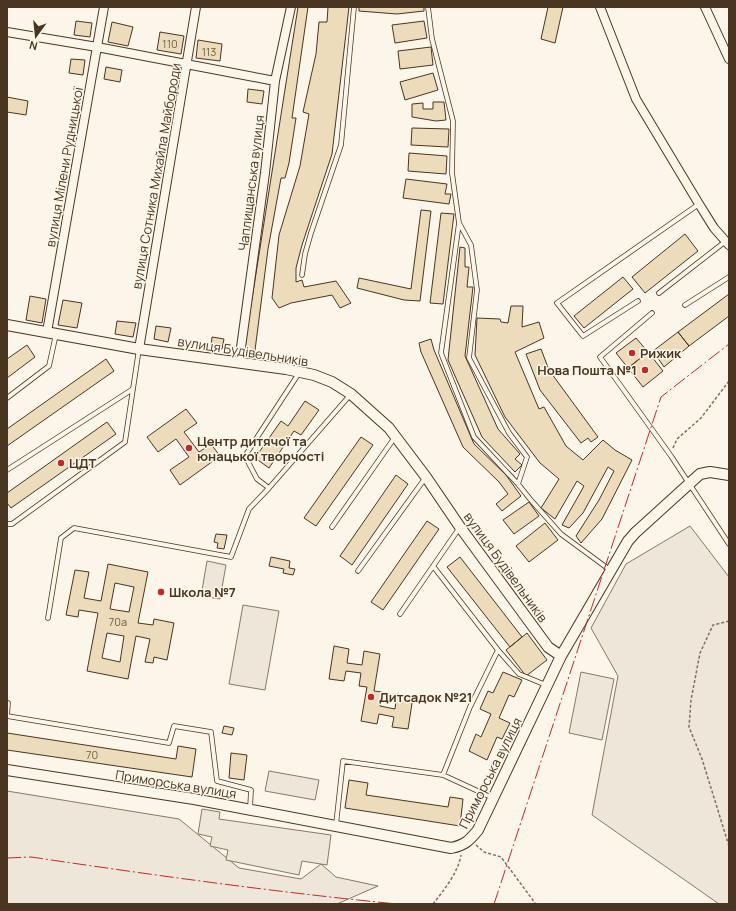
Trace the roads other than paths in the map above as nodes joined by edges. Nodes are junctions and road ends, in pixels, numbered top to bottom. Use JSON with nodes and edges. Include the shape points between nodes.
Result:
{"nodes":[{"id":1,"x":104,"y":7,"type":"edge"},
{"id":2,"x":196,"y":7,"type":"edge"},
{"id":3,"x":291,"y":7,"type":"edge"},
{"id":4,"x":354,"y":7,"type":"edge"},
{"id":5,"x":428,"y":7,"type":"edge"},
{"id":6,"x":600,"y":7,"type":"edge"},
{"id":7,"x":705,"y":7,"type":"edge"},
{"id":8,"x":7,"y":32,"type":"edge"},
{"id":9,"x":97,"y":47,"type":"junction"},
{"id":10,"x":729,"y":59,"type":"edge"},
{"id":11,"x":187,"y":64,"type":"junction"},
{"id":12,"x":275,"y":81,"type":"junction"},
{"id":13,"x":699,"y":204,"type":"junction"},
{"id":14,"x":459,"y":223,"type":"junction"},
{"id":15,"x":728,"y":243,"type":"edge"},
{"id":16,"x":302,"y":275,"type":"dead end"},
{"id":17,"x":729,"y":277,"type":"edge"},
{"id":18,"x":659,"y":292,"type":"dead end"},
{"id":19,"x":638,"y":301,"type":"dead end"},
{"id":20,"x":685,"y":305,"type":"dead end"},
{"id":21,"x":652,"y":313,"type":"dead end"},
{"id":22,"x":7,"y":325,"type":"edge"},
{"id":23,"x":51,"y":333,"type":"junction"},
{"id":24,"x":139,"y":349,"type":"junction"},
{"id":25,"x":238,"y":362,"type":"junction"},
{"id":26,"x":300,"y":372,"type":"junction"},
{"id":27,"x":133,"y":389,"type":"junction"},
{"id":28,"x":351,"y":394,"type":"junction"},
{"id":29,"x":7,"y":398,"type":"edge"},
{"id":30,"x":395,"y":437,"type":"junction"},
{"id":31,"x":7,"y":470,"type":"edge"},
{"id":32,"x":729,"y":475,"type":"edge"},
{"id":33,"x":426,"y":477,"type":"junction"},
{"id":34,"x":689,"y":483,"type":"junction"},
{"id":35,"x":518,"y":484,"type":"junction"},
{"id":36,"x":269,"y":488,"type":"junction"},
{"id":37,"x":7,"y":524,"type":"edge"},
{"id":38,"x":332,"y":527,"type":"dead end"},
{"id":39,"x":460,"y":527,"type":"junction"},
{"id":40,"x":729,"y":544,"type":"edge"},
{"id":41,"x":434,"y":566,"type":"junction"},
{"id":42,"x":358,"y":570,"type":"dead end"},
{"id":43,"x":611,"y":570,"type":"junction"},
{"id":44,"x":400,"y":614,"type":"dead end"},
{"id":45,"x":48,"y":618,"type":"dead end"},
{"id":46,"x":498,"y":650,"type":"junction"},
{"id":47,"x":561,"y":656,"type":"junction"},
{"id":48,"x":547,"y":685,"type":"junction"},
{"id":49,"x":7,"y":703,"type":"edge"},
{"id":50,"x":7,"y":770,"type":"edge"},
{"id":51,"x":444,"y":775,"type":"junction"},
{"id":52,"x":494,"y":798,"type":"junction"},
{"id":53,"x":250,"y":809,"type":"junction"},
{"id":54,"x":336,"y":826,"type":"junction"}],
"edges":[{"from":1,"to":9,"type":"street","name":"вулиця Мілени Рудницької"},
{"from":2,"to":11,"type":"street","name":"вулиця Сотника Михайла Майбороди"},
{"from":3,"to":12,"type":"street","name":"Чаплищанська вулиця"},
{"from":4,"to":16,"type":"lane","via":[[341,145],[311,233]]},
{"from":5,"to":14,"type":"lane","via":[[432,39],[453,121],[452,173]]},
{"from":6,"to":13,"type":"street","via":[[636,99]]},
{"from":7,"to":10,"type":"street"},
{"from":8,"to":9,"type":"street"},
{"from":9,"to":11,"type":"street"},
{"from":9,"to":23,"type":"street","name":"вулиця Мілени Рудницької"},
{"from":11,"to":12,"type":"street"},
{"from":11,"to":24,"type":"street","name":"вулиця Сотника Михайла Майбороди"},
{"from":12,"to":25,"type":"street","name":"Чаплищанська вулиця","via":[[264,181]]},
{"from":13,"to":15,"type":"street","via":[[714,228]]},
{"from":13,"to":19,"type":"lane","via":[[557,303],[583,336]]},
{"from":14,"to":35,"type":"lane","via":[[471,245],[477,290],[469,358],[509,433],[527,457]]},
{"from":14,"to":35,"type":"lane","via":[[441,353],[474,438]]},
{"from":15,"to":18,"type":"lane"},
{"from":17,"to":20,"type":"lane"},
{"from":21,"to":34,"type":"lane","via":[[600,357]]},
{"from":22,"to":23,"type":"street","name":"вулиця Будівельників"},
{"from":23,"to":24,"type":"street","name":"вулиця Будівельників"},
{"from":23,"to":29,"type":"lane","via":[[49,366]]},
{"from":24,"to":25,"type":"street","name":"вулиця Будівельників"},
{"from":24,"to":27,"type":"lane"},
{"from":25,"to":26,"type":"street","name":"вулиця Будівельників"},
{"from":26,"to":28,"type":"street","name":"вулиця Будівельників","via":[[332,382]]},
{"from":26,"to":36,"type":"lane","via":[[245,456],[257,479]]},
{"from":27,"to":31,"type":"lane"},
{"from":27,"to":37,"type":"lane","via":[[125,442],[12,524]]},
{"from":28,"to":30,"type":"street","name":"вулиця Будівельників"},
{"from":28,"to":36,"type":"lane"},
{"from":30,"to":33,"type":"street","name":"вулиця Будівельників"},
{"from":30,"to":38,"type":"lane"},
{"from":32,"to":34,"type":"street","name":"Приморська вулиця","via":[[710,472],[700,474]]},
{"from":33,"to":39,"type":"street","name":"вулиця Будівельників"},
{"from":33,"to":42,"type":"lane"},
{"from":34,"to":40,"type":"lane"},
{"from":34,"to":43,"type":"street","name":"Приморська вулиця","via":[[635,533]]},
{"from":35,"to":43,"type":"lane","via":[[561,534]]},
{"from":36,"to":45,"type":"lane","via":[[249,510],[231,558],[74,528],[61,538]]},
{"from":39,"to":41,"type":"lane"},
{"from":39,"to":47,"type":"street","name":"вулиця Будівельників","via":[[548,647]]},
{"from":41,"to":44,"type":"lane"},
{"from":41,"to":46,"type":"lane"},
{"from":43,"to":47,"type":"street","name":"Приморська вулиця"},
{"from":46,"to":48,"type":"lane","via":[[519,674]]},
{"from":46,"to":51,"type":"lane","via":[[470,708]]},
{"from":47,"to":48,"type":"street","name":"Приморська вулиця"},
{"from":48,"to":52,"type":"street","name":"Приморська вулиця"},
{"from":49,"to":53,"type":"lane","via":[[8,716],[169,743],[174,726],[211,732],[217,781],[251,790]]},
{"from":50,"to":53,"type":"street","name":"Приморська вулиця"},
{"from":51,"to":52,"type":"lane"},
{"from":51,"to":54,"type":"lane","via":[[343,761]]},
{"from":52,"to":54,"type":"street","name":"Приморська вулиця","via":[[478,830],[467,842],[451,848]]},
{"from":53,"to":54,"type":"street","name":"Приморська вулиця"}]}
